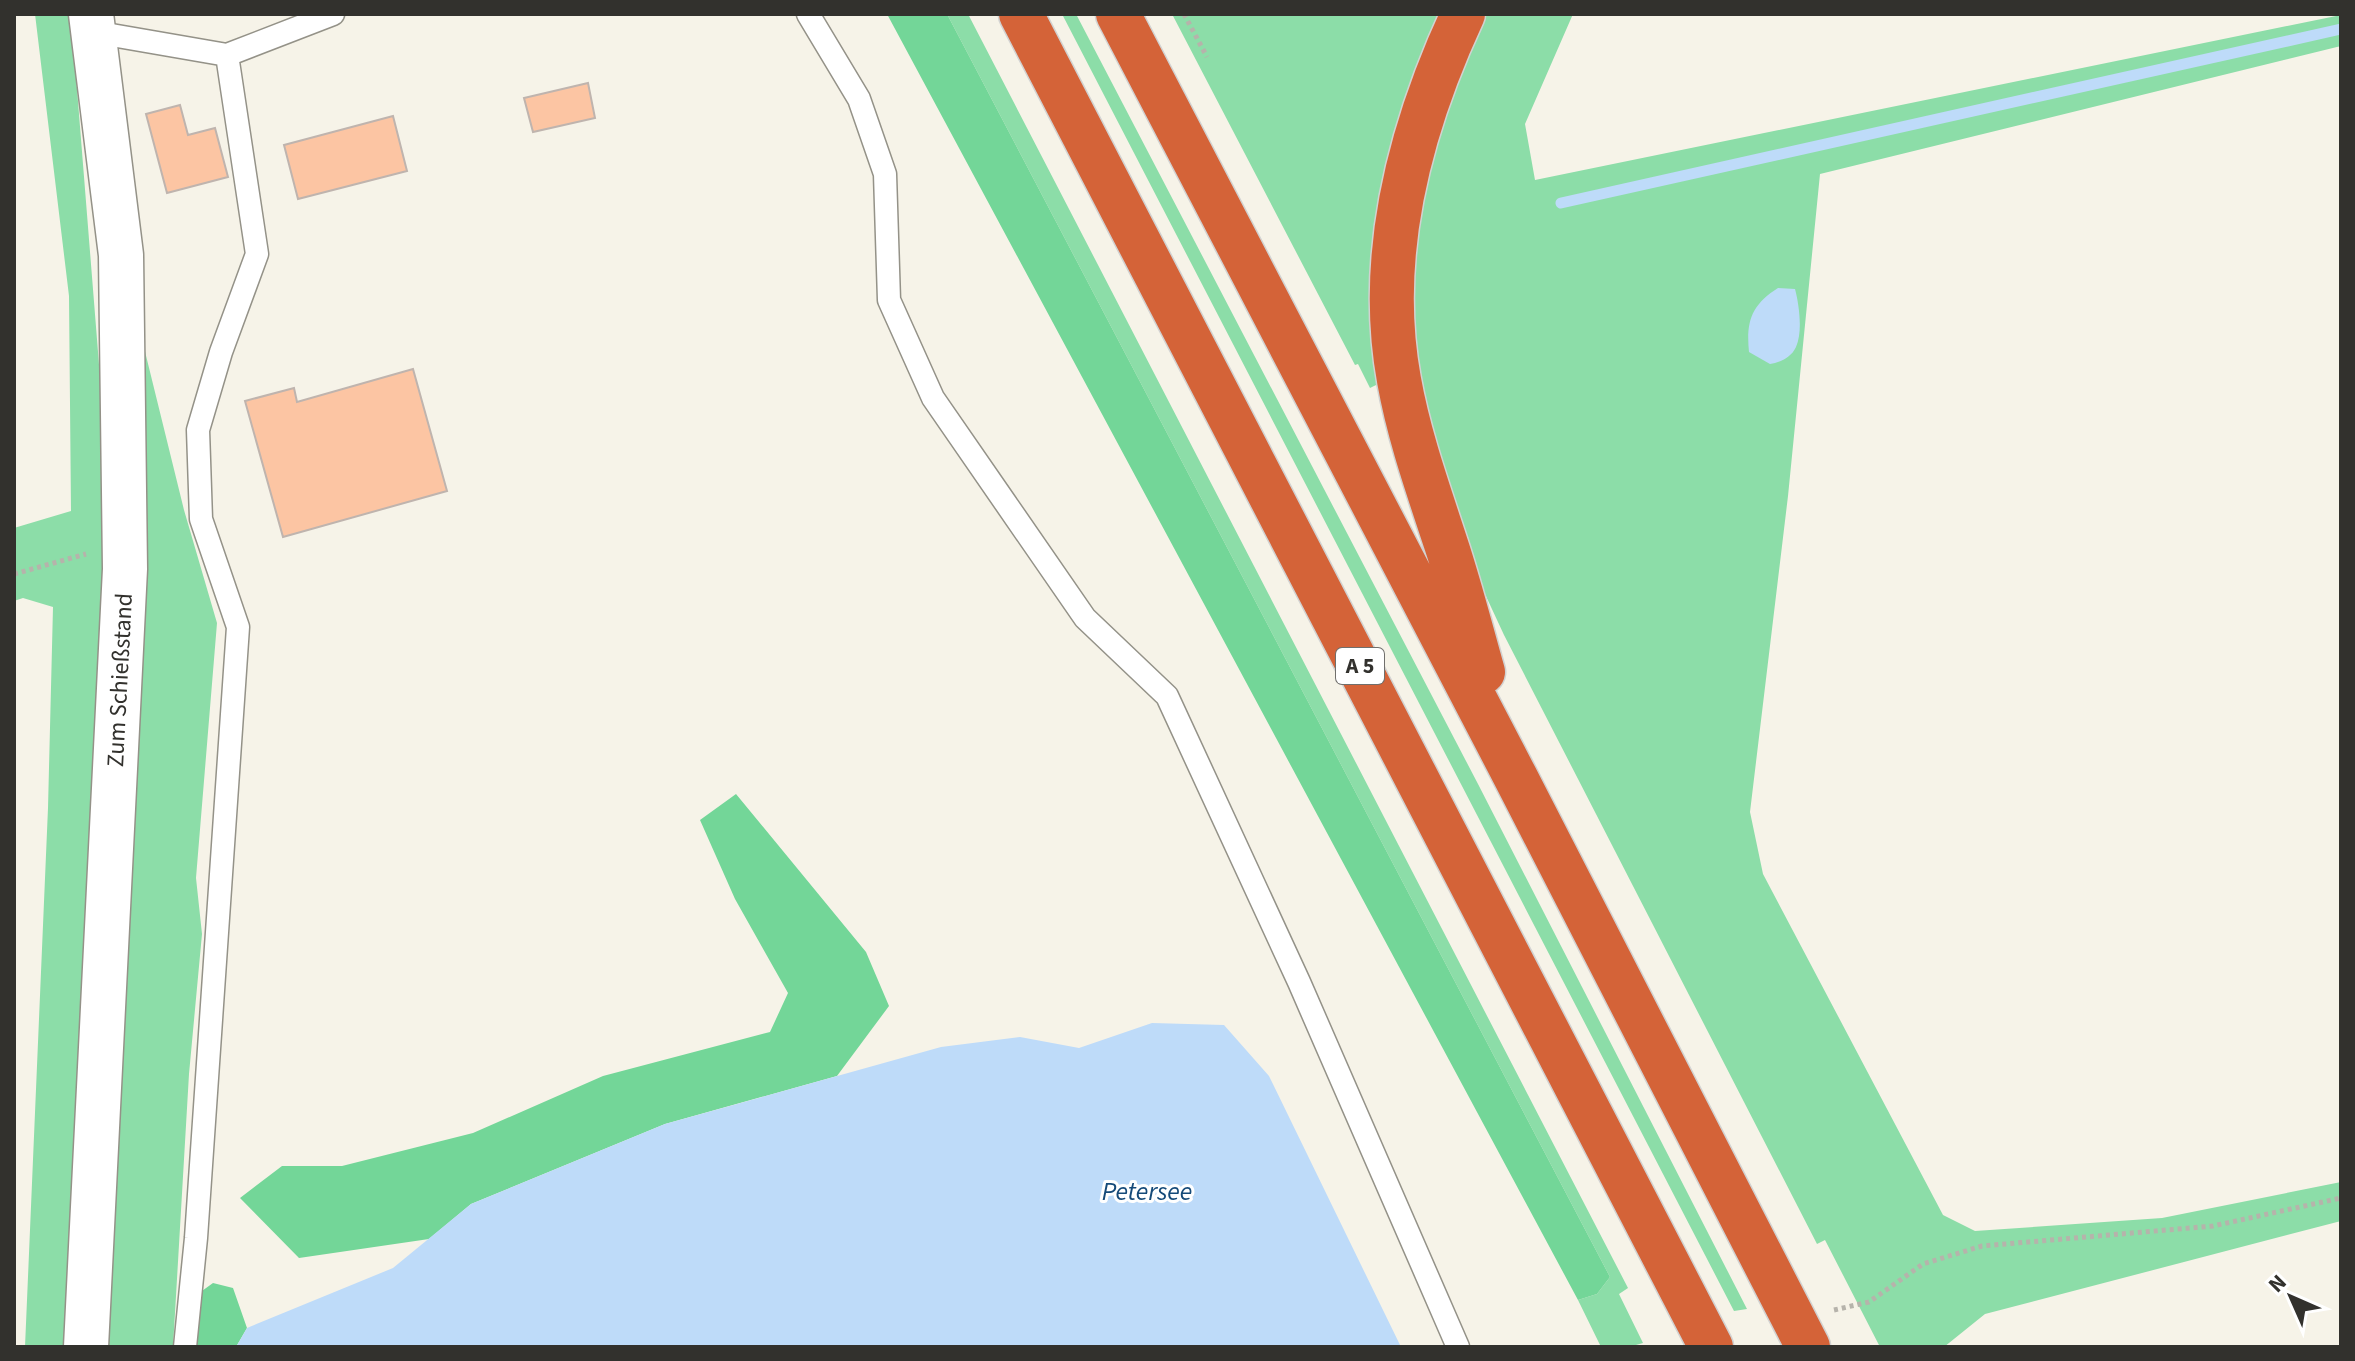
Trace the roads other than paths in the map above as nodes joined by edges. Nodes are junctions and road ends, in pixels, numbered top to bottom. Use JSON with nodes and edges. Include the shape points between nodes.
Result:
{"nodes":[{"id":1,"x":333,"y":14,"type":"edge"},
{"id":2,"x":808,"y":14,"type":"edge"},
{"id":3,"x":1021,"y":14,"type":"edge"},
{"id":4,"x":1118,"y":14,"type":"edge"},
{"id":5,"x":1463,"y":14,"type":"edge"},
{"id":6,"x":92,"y":23,"type":"edge"},
{"id":7,"x":227,"y":55,"type":"junction"},
{"id":8,"x":1510,"y":767,"type":"junction"},
{"id":9,"x":86,"y":1347,"type":"edge"},
{"id":10,"x":185,"y":1347,"type":"edge"},
{"id":11,"x":1458,"y":1347,"type":"edge"},
{"id":12,"x":1711,"y":1347,"type":"edge"},
{"id":13,"x":1808,"y":1347,"type":"edge"}],
"edges":[{"from":1,"to":7,"type":"lane"},
{"from":2,"to":11,"type":"lane","via":[[859,99],[885,174],[889,300],[933,398],[1085,618],[1167,696]]},
{"from":3,"to":12,"type":"highway","number":"A 5"},
{"from":4,"to":8,"type":"highway"},
{"from":5,"to":8,"type":"highway","via":[[1430,89],[1407,164],[1394,252],[1395,353],[1414,449]]},
{"from":6,"to":7,"type":"lane"},
{"from":6,"to":9,"type":"street","name":"Zum Schießstand","via":[[121,255],[125,543]]},
{"from":7,"to":10,"type":"lane","via":[[257,254],[198,430],[201,519],[238,627]]},
{"from":8,"to":13,"type":"highway"}]}
